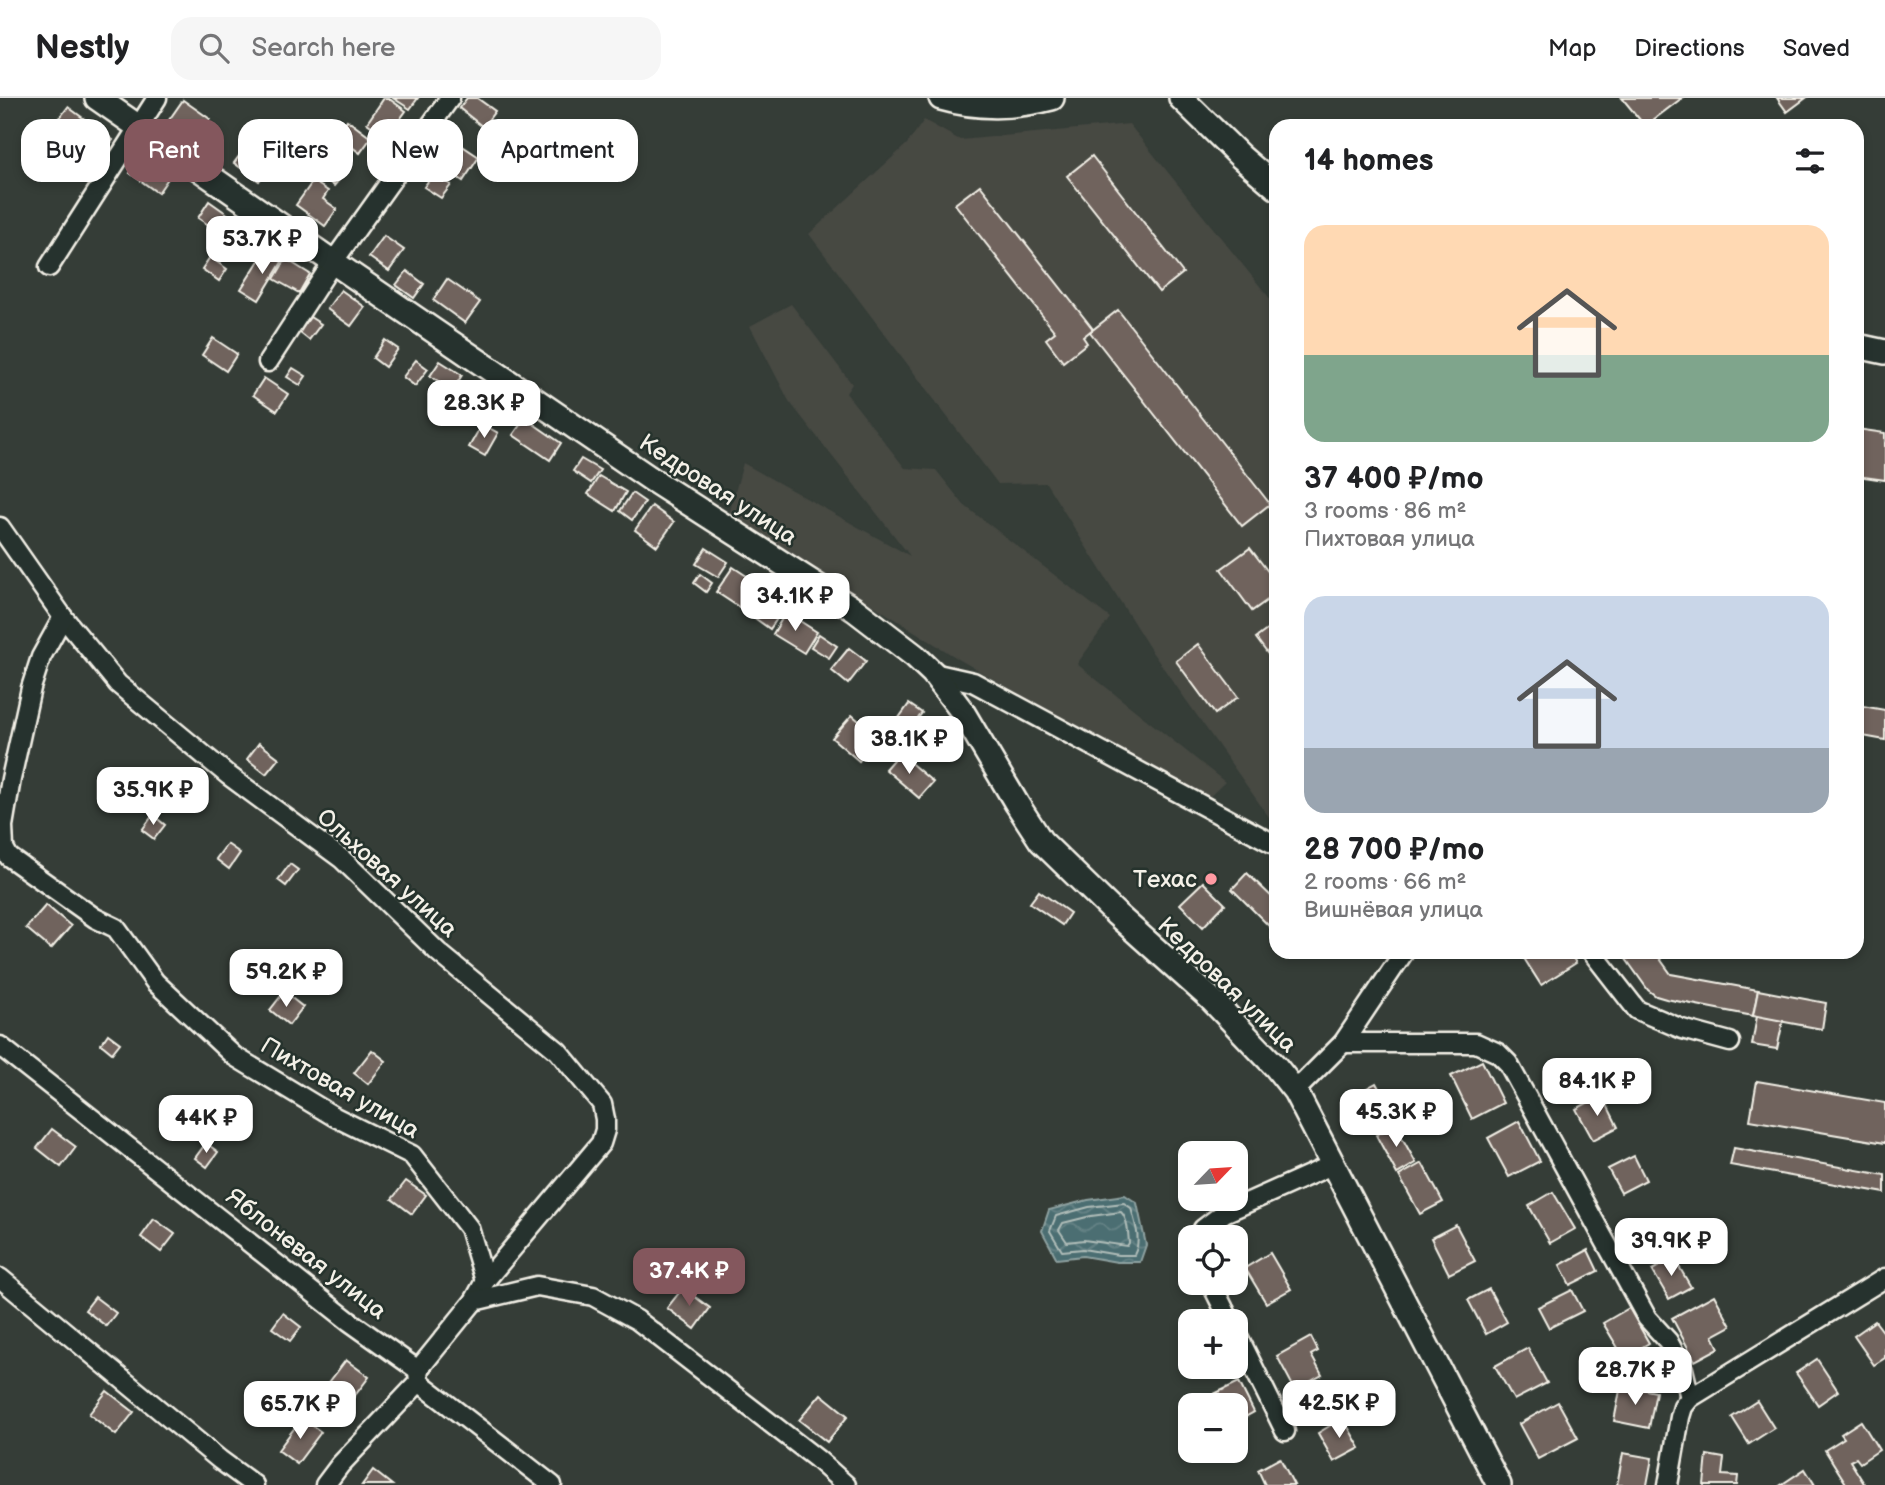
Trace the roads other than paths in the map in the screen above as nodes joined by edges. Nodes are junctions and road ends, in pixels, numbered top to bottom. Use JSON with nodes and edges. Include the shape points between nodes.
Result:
{"nodes":[{"id":1,"x":97,"y":98,"type":"edge"},
{"id":2,"x":157,"y":98,"type":"edge"},
{"id":3,"x":450,"y":98,"type":"edge"},
{"id":4,"x":941,"y":98,"type":"edge"},
{"id":5,"x":1052,"y":98,"type":"edge"},
{"id":6,"x":1181,"y":98,"type":"edge"},
{"id":7,"x":128,"y":119,"type":"edge"},
{"id":8,"x":144,"y":119,"type":"edge"},
{"id":9,"x":124,"y":150,"type":"edge"},
{"id":10,"x":1269,"y":181,"type":"edge"},
{"id":11,"x":219,"y":182,"type":"edge"},
{"id":12,"x":333,"y":262,"type":"junction"},
{"id":13,"x":49,"y":267,"type":"dead end"},
{"id":14,"x":1864,"y":348,"type":"edge"},
{"id":15,"x":1885,"y":352,"type":"edge"},
{"id":16,"x":268,"y":362,"type":"dead end"},
{"id":17,"x":0,"y":527,"type":"edge"},
{"id":18,"x":63,"y":617,"type":"junction"},
{"id":19,"x":933,"y":673,"type":"junction"},
{"id":20,"x":1269,"y":841,"type":"edge"},
{"id":21,"x":1399,"y":959,"type":"edge"},
{"id":22,"x":1597,"y":959,"type":"edge"},
{"id":23,"x":1730,"y":1042,"type":"dead end"},
{"id":24,"x":1343,"y":1043,"type":"junction"},
{"id":25,"x":0,"y":1046,"type":"edge"},
{"id":26,"x":1295,"y":1091,"type":"junction"},
{"id":27,"x":1334,"y":1164,"type":"junction"},
{"id":28,"x":1209,"y":1225,"type":"edge"},
{"id":29,"x":0,"y":1278,"type":"edge"},
{"id":30,"x":1885,"y":1278,"type":"edge"},
{"id":31,"x":485,"y":1281,"type":"junction"},
{"id":32,"x":474,"y":1301,"type":"junction"},
{"id":33,"x":1248,"y":1356,"type":"edge"},
{"id":34,"x":418,"y":1376,"type":"junction"},
{"id":35,"x":1690,"y":1398,"type":"junction"},
{"id":36,"x":1285,"y":1431,"type":"dead end"},
{"id":37,"x":254,"y":1485,"type":"edge"},
{"id":38,"x":326,"y":1485,"type":"edge"},
{"id":39,"x":552,"y":1485,"type":"edge"},
{"id":40,"x":846,"y":1485,"type":"edge"},
{"id":41,"x":1499,"y":1485,"type":"edge"},
{"id":42,"x":1668,"y":1485,"type":"edge"}],
"edges":[{"from":1,"to":7,"type":"street","name":"Кедровая улица"},
{"from":2,"to":8,"type":"street"},
{"from":3,"to":12,"type":"street"},
{"from":4,"to":5,"type":"street","via":[[994,107]]},
{"from":6,"to":10,"type":"street"},
{"from":9,"to":13,"type":"street"},
{"from":11,"to":12,"type":"street","name":"Кедровая улица"},
{"from":12,"to":16,"type":"street"},
{"from":12,"to":19,"type":"street","name":"Кедровая улица","via":[[652,479],[855,610]]},
{"from":14,"to":15,"type":"street"},
{"from":17,"to":18,"type":"street","name":"Ольховая улица"},
{"from":18,"to":31,"type":"street","name":"Пихтовая улица","via":[[41,657],[31,688],[3,826],[9,858],[116,928],[155,982],[234,1056],[335,1117],[412,1156],[469,1228]]},
{"from":18,"to":31,"type":"street","name":"Ольховая улица","via":[[118,684],[228,775],[342,859],[438,952],[558,1051],[602,1104],[605,1130],[601,1143]]},
{"from":19,"to":20,"type":"street","via":[[973,682]]},
{"from":19,"to":26,"type":"street","name":"Кедровая улица","via":[[962,711],[1041,841],[1211,999]]},
{"from":21,"to":24,"type":"street"},
{"from":22,"to":23,"type":"street","via":[[1637,1010],[1682,1030]]},
{"from":24,"to":26,"type":"street"},
{"from":24,"to":35,"type":"street","via":[[1476,1043],[1508,1063],[1647,1318],[1668,1341],[1683,1369]]},
{"from":25,"to":34,"type":"street","name":"Яблоневая улица"},
{"from":26,"to":27,"type":"street","name":"Кедровая улица"},
{"from":27,"to":28,"type":"street","via":[[1224,1213]]},
{"from":27,"to":41,"type":"street","name":"Кедровая улица"},
{"from":29,"to":37,"type":"street"},
{"from":30,"to":35,"type":"street"},
{"from":31,"to":32,"type":"street"},
{"from":32,"to":34,"type":"street"},
{"from":32,"to":40,"type":"street","via":[[537,1286],[593,1296],[637,1320]]},
{"from":33,"to":36,"type":"street"},
{"from":34,"to":38,"type":"street"},
{"from":34,"to":39,"type":"street","name":"Яблоневая улица"},
{"from":35,"to":42,"type":"street","via":[[1680,1417]]}]}
